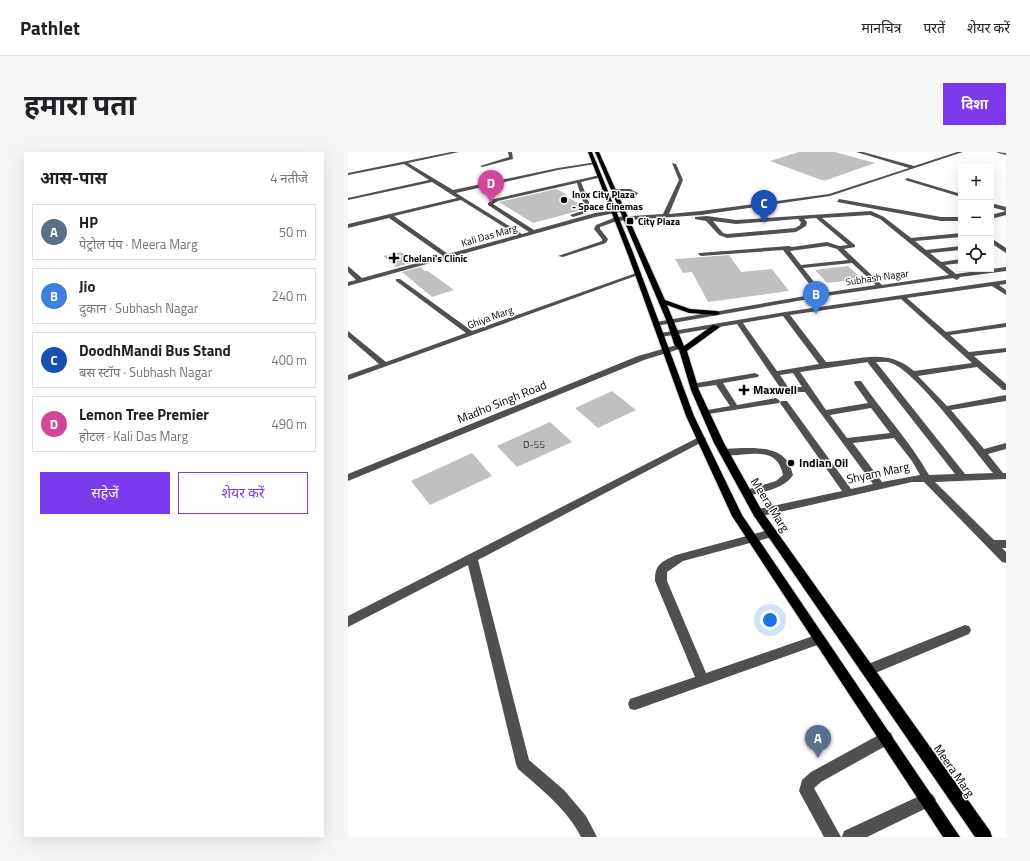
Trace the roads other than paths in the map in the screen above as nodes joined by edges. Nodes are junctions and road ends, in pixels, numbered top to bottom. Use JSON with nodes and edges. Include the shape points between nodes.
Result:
{"nodes":[{"id":1,"x":457,"y":152,"type":"edge"},
{"id":2,"x":510,"y":152,"type":"edge"},
{"id":3,"x":590,"y":152,"type":"edge"},
{"id":4,"x":597,"y":152,"type":"edge"},
{"id":5,"x":858,"y":152,"type":"edge"},
{"id":6,"x":961,"y":152,"type":"edge"},
{"id":7,"x":999,"y":152,"type":"edge"},
{"id":8,"x":1006,"y":154,"type":"edge"},
{"id":9,"x":405,"y":163,"type":"junction"},
{"id":10,"x":595,"y":163,"type":"junction"},
{"id":11,"x":674,"y":164,"type":"dead end"},
{"id":12,"x":482,"y":166,"type":"dead end"},
{"id":13,"x":912,"y":167,"type":"junction"},
{"id":14,"x":348,"y":174,"type":"edge"},
{"id":15,"x":600,"y":176,"type":"junction"},
{"id":16,"x":433,"y":180,"type":"junction"},
{"id":17,"x":578,"y":180,"type":"junction"},
{"id":18,"x":908,"y":180,"type":"dead end"},
{"id":19,"x":494,"y":183,"type":"junction"},
{"id":20,"x":504,"y":189,"type":"dead end"},
{"id":21,"x":452,"y":192,"type":"junction"},
{"id":22,"x":958,"y":195,"type":"edge"},
{"id":23,"x":462,"y":198,"type":"junction"},
{"id":24,"x":348,"y":199,"type":"edge"},
{"id":25,"x":839,"y":201,"type":"dead end"},
{"id":26,"x":994,"y":206,"type":"edge"},
{"id":27,"x":1006,"y":209,"type":"edge"},
{"id":28,"x":1006,"y":213,"type":"edge"},
{"id":29,"x":620,"y":215,"type":"junction"},
{"id":30,"x":390,"y":216,"type":"junction"},
{"id":31,"x":662,"y":216,"type":"junction"},
{"id":32,"x":817,"y":216,"type":"junction"},
{"id":33,"x":994,"y":216,"type":"edge"},
{"id":34,"x":799,"y":217,"type":"junction"},
{"id":35,"x":707,"y":218,"type":"junction"},
{"id":36,"x":958,"y":219,"type":"edge"},
{"id":37,"x":532,"y":225,"type":"dead end"},
{"id":38,"x":348,"y":226,"type":"edge"},
{"id":39,"x":526,"y":227,"type":"junction"},
{"id":40,"x":550,"y":227,"type":"junction"},
{"id":41,"x":533,"y":232,"type":"junction"},
{"id":42,"x":521,"y":235,"type":"junction"},
{"id":43,"x":958,"y":235,"type":"edge"},
{"id":44,"x":909,"y":240,"type":"junction"},
{"id":45,"x":994,"y":244,"type":"edge"},
{"id":46,"x":789,"y":248,"type":"junction"},
{"id":47,"x":839,"y":248,"type":"junction"},
{"id":48,"x":958,"y":248,"type":"edge"},
{"id":49,"x":1006,"y":251,"type":"edge"},
{"id":50,"x":923,"y":252,"type":"junction"},
{"id":51,"x":702,"y":254,"type":"dead end"},
{"id":52,"x":447,"y":256,"type":"junction"},
{"id":53,"x":561,"y":256,"type":"dead end"},
{"id":54,"x":853,"y":261,"type":"junction"},
{"id":55,"x":958,"y":261,"type":"edge"},
{"id":56,"x":938,"y":264,"type":"junction"},
{"id":57,"x":798,"y":267,"type":"junction"},
{"id":58,"x":348,"y":268,"type":"edge"},
{"id":59,"x":1006,"y":270,"type":"edge"},
{"id":60,"x":638,"y":274,"type":"junction"},
{"id":61,"x":954,"y":276,"type":"junction"},
{"id":62,"x":360,"y":280,"type":"junction"},
{"id":63,"x":398,"y":280,"type":"dead end"},
{"id":64,"x":1006,"y":282,"type":"edge"},
{"id":65,"x":348,"y":284,"type":"edge"},
{"id":66,"x":992,"y":284,"type":"junction"},
{"id":67,"x":881,"y":287,"type":"junction"},
{"id":68,"x":969,"y":287,"type":"junction"},
{"id":69,"x":1006,"y":293,"type":"edge"},
{"id":70,"x":822,"y":295,"type":"junction"},
{"id":71,"x":902,"y":297,"type":"junction"},
{"id":72,"x":661,"y":301,"type":"junction"},
{"id":73,"x":834,"y":307,"type":"junction"},
{"id":74,"x":716,"y":313,"type":"junction"},
{"id":75,"x":785,"y":314,"type":"junction"},
{"id":76,"x":671,"y":322,"type":"junction"},
{"id":77,"x":739,"y":322,"type":"junction"},
{"id":78,"x":656,"y":324,"type":"junction"},
{"id":79,"x":1006,"y":325,"type":"edge"},
{"id":80,"x":716,"y":327,"type":"junction"},
{"id":81,"x":348,"y":333,"type":"edge"},
{"id":82,"x":675,"y":333,"type":"junction"},
{"id":83,"x":472,"y":334,"type":"junction"},
{"id":84,"x":944,"y":334,"type":"junction"},
{"id":85,"x":661,"y":335,"type":"junction"},
{"id":86,"x":682,"y":348,"type":"junction"},
{"id":87,"x":666,"y":349,"type":"junction"},
{"id":88,"x":1006,"y":350,"type":"edge"},
{"id":89,"x":967,"y":354,"type":"junction"},
{"id":90,"x":871,"y":361,"type":"junction"},
{"id":91,"x":979,"y":364,"type":"junction"},
{"id":92,"x":385,"y":365,"type":"junction"},
{"id":93,"x":824,"y":366,"type":"junction"},
{"id":94,"x":795,"y":370,"type":"junction"},
{"id":95,"x":775,"y":374,"type":"junction"},
{"id":96,"x":912,"y":374,"type":"junction"},
{"id":97,"x":755,"y":375,"type":"dead end"},
{"id":98,"x":348,"y":378,"type":"edge"},
{"id":99,"x":718,"y":382,"type":"junction"},
{"id":100,"x":858,"y":383,"type":"dead end"},
{"id":101,"x":694,"y":386,"type":"junction"},
{"id":102,"x":807,"y":388,"type":"junction"},
{"id":103,"x":1006,"y":388,"type":"edge"},
{"id":104,"x":1006,"y":398,"type":"edge"},
{"id":105,"x":873,"y":406,"type":"junction"},
{"id":106,"x":735,"y":408,"type":"junction"},
{"id":107,"x":944,"y":409,"type":"junction"},
{"id":108,"x":705,"y":413,"type":"junction"},
{"id":109,"x":824,"y":413,"type":"junction"},
{"id":110,"x":897,"y":435,"type":"junction"},
{"id":111,"x":701,"y":439,"type":"junction"},
{"id":112,"x":847,"y":441,"type":"junction"},
{"id":113,"x":1006,"y":446,"type":"edge"},
{"id":114,"x":724,"y":452,"type":"junction"},
{"id":115,"x":982,"y":453,"type":"junction"},
{"id":116,"x":1003,"y":476,"type":"edge"},
{"id":117,"x":962,"y":477,"type":"junction"},
{"id":118,"x":348,"y":478,"type":"edge"},
{"id":119,"x":926,"y":478,"type":"junction"},
{"id":120,"x":879,"y":486,"type":"junction"},
{"id":121,"x":746,"y":493,"type":"junction"},
{"id":122,"x":849,"y":493,"type":"junction"},
{"id":123,"x":758,"y":513,"type":"junction"},
{"id":124,"x":772,"y":534,"type":"junction"},
{"id":125,"x":750,"y":538,"type":"junction"},
{"id":126,"x":991,"y":544,"type":"junction"},
{"id":127,"x":1006,"y":544,"type":"edge"},
{"id":128,"x":472,"y":558,"type":"junction"},
{"id":129,"x":1006,"y":559,"type":"edge"},
{"id":130,"x":348,"y":622,"type":"edge"},
{"id":131,"x":965,"y":630,"type":"dead end"},
{"id":132,"x":819,"y":639,"type":"junction"},
{"id":133,"x":868,"y":670,"type":"junction"},
{"id":134,"x":702,"y":680,"type":"junction"},
{"id":135,"x":635,"y":704,"type":"dead end"},
{"id":136,"x":886,"y":738,"type":"junction"},
{"id":137,"x":928,"y":800,"type":"junction"},
{"id":138,"x":589,"y":837,"type":"edge"},
{"id":139,"x":833,"y":837,"type":"edge"},
{"id":140,"x":850,"y":837,"type":"edge"},
{"id":141,"x":952,"y":837,"type":"edge"},
{"id":142,"x":984,"y":837,"type":"edge"}],
"edges":[{"from":1,"to":9,"type":"street"},
{"from":2,"to":12,"type":"street","via":[[511,158]]},
{"from":3,"to":10,"type":"main road","name":"Meera Marg"},
{"from":4,"to":29,"type":"main road","name":"Meera Marg","via":[[616,194]]},
{"from":5,"to":13,"type":"street"},
{"from":6,"to":13,"type":"street"},
{"from":7,"to":8,"type":"street"},
{"from":9,"to":14,"type":"street"},
{"from":9,"to":16,"type":"street"},
{"from":10,"to":15,"type":"main road","name":"Meera Marg"},
{"from":10,"to":19,"type":"street"},
{"from":11,"to":31,"type":"street","via":[[680,180]]},
{"from":13,"to":31,"type":"street","via":[[823,196]]},
{"from":15,"to":17,"type":"street"},
{"from":15,"to":29,"type":"main road","name":"Meera Marg"},
{"from":16,"to":21,"type":"street"},
{"from":16,"to":24,"type":"street"},
{"from":17,"to":39,"type":"street","via":[[496,200],[490,204]]},
{"from":17,"to":40,"type":"street","via":[[587,210],[542,223]]},
{"from":18,"to":22,"type":"street"},
{"from":19,"to":20,"type":"street"},
{"from":19,"to":21,"type":"street"},
{"from":21,"to":23,"type":"street"},
{"from":23,"to":30,"type":"street"},
{"from":23,"to":42,"type":"street"},
{"from":25,"to":36,"type":"street","via":[[941,219]]},
{"from":26,"to":27,"type":"street"},
{"from":28,"to":33,"type":"street"},
{"from":29,"to":31,"type":"street"},
{"from":29,"to":40,"type":"street","name":"Kali Das Marg"},
{"from":29,"to":53,"type":"street","via":[[598,226],[604,242]]},
{"from":29,"to":60,"type":"main road","name":"Meera Marg"},
{"from":29,"to":72,"type":"main road","name":"Meera Marg"},
{"from":30,"to":38,"type":"street"},
{"from":30,"to":52,"type":"street"},
{"from":31,"to":35,"type":"street"},
{"from":32,"to":34,"type":"street"},
{"from":32,"to":44,"type":"street","via":[[871,214],[882,218]]},
{"from":32,"to":47,"type":"street","via":[[852,246]]},
{"from":34,"to":35,"type":"street","via":[[736,222]]},
{"from":34,"to":35,"type":"street","via":[[804,222],[803,226],[796,230],[734,236],[721,234]]},
{"from":37,"to":39,"type":"street"},
{"from":39,"to":41,"type":"street"},
{"from":40,"to":41,"type":"street","name":"Kali Das Marg"},
{"from":41,"to":42,"type":"street","name":"Kali Das Marg"},
{"from":42,"to":52,"type":"street","name":"Kali Das Marg"},
{"from":43,"to":44,"type":"street"},
{"from":44,"to":50,"type":"street"},
{"from":45,"to":49,"type":"street"},
{"from":46,"to":47,"type":"street","via":[[827,244]]},
{"from":46,"to":51,"type":"street"},
{"from":46,"to":57,"type":"street","via":[[786,250]]},
{"from":47,"to":54,"type":"street"},
{"from":48,"to":50,"type":"street"},
{"from":50,"to":56,"type":"street"},
{"from":52,"to":62,"type":"street","name":"Kali Das Marg"},
{"from":54,"to":57,"type":"street"},
{"from":54,"to":67,"type":"street"},
{"from":55,"to":56,"type":"street"},
{"from":56,"to":61,"type":"street"},
{"from":57,"to":70,"type":"street"},
{"from":58,"to":62,"type":"street"},
{"from":59,"to":61,"type":"street","name":"Subhash Nagar"},
{"from":60,"to":78,"type":"main road","name":"Meera Marg"},
{"from":60,"to":83,"type":"street","name":"Ghiya Marg"},
{"from":61,"to":67,"type":"street","name":"Subhash Nagar"},
{"from":61,"to":68,"type":"street"},
{"from":62,"to":65,"type":"street","name":"Kali Das Marg"},
{"from":63,"to":83,"type":"street"},
{"from":64,"to":66,"type":"street"},
{"from":66,"to":68,"type":"street"},
{"from":66,"to":69,"type":"street"},
{"from":67,"to":70,"type":"street","name":"Subhash Nagar"},
{"from":68,"to":71,"type":"street"},
{"from":70,"to":73,"type":"street"},
{"from":70,"to":74,"type":"street","name":"Subhash Nagar"},
{"from":71,"to":73,"type":"street"},
{"from":71,"to":84,"type":"street"},
{"from":72,"to":74,"type":"main road","via":[[689,311]]},
{"from":72,"to":76,"type":"main road","name":"Meera Marg"},
{"from":73,"to":75,"type":"street"},
{"from":74,"to":76,"type":"street","name":"Subhash Nagar"},
{"from":75,"to":77,"type":"street"},
{"from":75,"to":93,"type":"street"},
{"from":76,"to":78,"type":"street","name":"Subhash Nagar"},
{"from":76,"to":82,"type":"main road","name":"Meera Marg"},
{"from":77,"to":80,"type":"street"},
{"from":77,"to":95,"type":"street"},
{"from":78,"to":85,"type":"main road","name":"Meera Marg"},
{"from":79,"to":84,"type":"street"},
{"from":80,"to":82,"type":"street"},
{"from":80,"to":86,"type":"main road"},
{"from":81,"to":92,"type":"street"},
{"from":82,"to":85,"type":"street"},
{"from":82,"to":86,"type":"main road","name":"Meera Marg"},
{"from":83,"to":92,"type":"street","name":"Ghiya Marg"},
{"from":84,"to":89,"type":"street"},
{"from":85,"to":87,"type":"main road","name":"Meera Marg"},
{"from":86,"to":87,"type":"street","name":"Madho Singh Road"},
{"from":86,"to":101,"type":"main road","name":"Meera Marg"},
{"from":87,"to":111,"type":"main road","name":"Meera Marg"},
{"from":87,"to":118,"type":"street","name":"Madho Singh Road"},
{"from":88,"to":89,"type":"street"},
{"from":89,"to":91,"type":"street"},
{"from":90,"to":93,"type":"street"},
{"from":90,"to":96,"type":"street","via":[[895,361]]},
{"from":90,"to":117,"type":"street"},
{"from":91,"to":96,"type":"street"},
{"from":91,"to":103,"type":"street"},
{"from":92,"to":98,"type":"street","name":"Ghiya Marg"},
{"from":93,"to":94,"type":"street"},
{"from":94,"to":95,"type":"street"},
{"from":94,"to":102,"type":"street"},
{"from":95,"to":102,"type":"street","via":[[786,390]]},
{"from":96,"to":107,"type":"street"},
{"from":97,"to":99,"type":"street"},
{"from":99,"to":101,"type":"street"},
{"from":99,"to":106,"type":"street"},
{"from":100,"to":105,"type":"street"},
{"from":101,"to":108,"type":"main road","name":"Meera Marg"},
{"from":102,"to":109,"type":"street"},
{"from":104,"to":107,"type":"street"},
{"from":105,"to":109,"type":"street"},
{"from":105,"to":110,"type":"street"},
{"from":106,"to":108,"type":"street"},
{"from":106,"to":122,"type":"street","via":[[780,402]]},
{"from":107,"to":115,"type":"street"},
{"from":108,"to":114,"type":"main road","name":"Meera Marg"},
{"from":109,"to":112,"type":"street"},
{"from":110,"to":112,"type":"street"},
{"from":110,"to":119,"type":"street"},
{"from":111,"to":125,"type":"main road","name":"Meera Marg"},
{"from":111,"to":128,"type":"street"},
{"from":112,"to":120,"type":"street"},
{"from":113,"to":115,"type":"street"},
{"from":114,"to":121,"type":"main road","name":"Meera Marg"},
{"from":114,"to":121,"type":"street","via":[[765,451],[778,457],[786,467],[788,474],[782,481]]},
{"from":115,"to":116,"type":"street"},
{"from":116,"to":117,"type":"street","name":"Shyam Marg"},
{"from":117,"to":119,"type":"street","name":"Shyam Marg"},
{"from":119,"to":120,"type":"street","name":"Shyam Marg"},
{"from":119,"to":126,"type":"street"},
{"from":120,"to":122,"type":"street","name":"Shyam Marg"},
{"from":121,"to":123,"type":"main road","name":"Meera Marg"},
{"from":122,"to":123,"type":"street","name":"Shyam Marg"},
{"from":123,"to":124,"type":"main road","name":"Meera Marg"},
{"from":124,"to":125,"type":"street"},
{"from":124,"to":133,"type":"main road","name":"Meera Marg"},
{"from":125,"to":132,"type":"main road","name":"Meera Marg"},
{"from":125,"to":134,"type":"street","via":[[680,558],[661,570],[661,582]]},
{"from":126,"to":127,"type":"street"},
{"from":126,"to":129,"type":"street"},
{"from":128,"to":130,"type":"street"},
{"from":128,"to":138,"type":"street","via":[[522,764],[559,795],[581,822]]},
{"from":131,"to":133,"type":"street"},
{"from":132,"to":134,"type":"street"},
{"from":132,"to":136,"type":"main road","name":"Meera Marg"},
{"from":133,"to":142,"type":"main road","name":"Meera Marg"},
{"from":134,"to":135,"type":"street"},
{"from":136,"to":137,"type":"main road","name":"Meera Marg"},
{"from":136,"to":139,"type":"street","via":[[816,777],[807,785],[807,791]]},
{"from":137,"to":140,"type":"street"},
{"from":137,"to":141,"type":"main road","name":"Meera Marg"}]}
